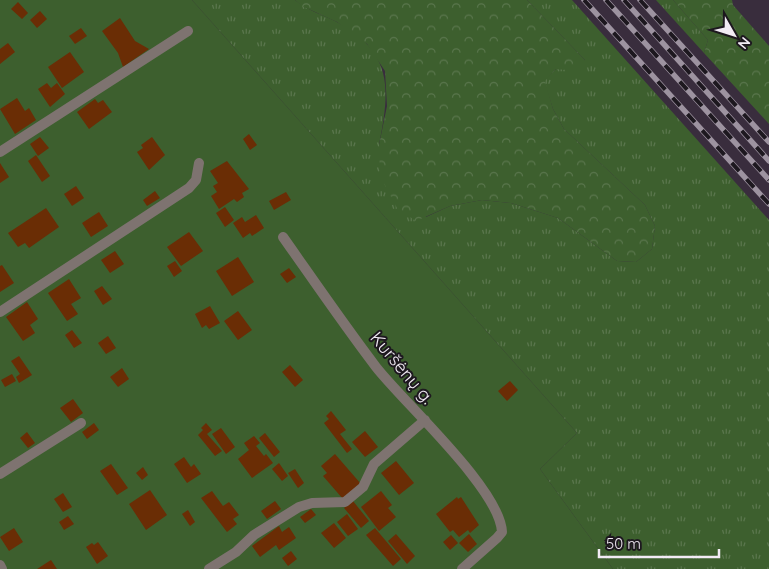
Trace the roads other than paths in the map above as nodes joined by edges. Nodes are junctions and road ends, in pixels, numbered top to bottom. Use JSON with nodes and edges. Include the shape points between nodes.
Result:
{"nodes":[{"id":1,"x":188,"y":31,"type":"dead end"},
{"id":2,"x":0,"y":152,"type":"edge"},
{"id":3,"x":199,"y":163,"type":"dead end"},
{"id":4,"x":283,"y":237,"type":"dead end"},
{"id":5,"x":0,"y":312,"type":"edge"},
{"id":6,"x":425,"y":420,"type":"junction"},
{"id":7,"x":81,"y":423,"type":"dead end"},
{"id":8,"x":0,"y":474,"type":"edge"},
{"id":9,"x":0,"y":565,"type":"edge"},
{"id":10,"x":2,"y":569,"type":"edge"},
{"id":11,"x":209,"y":569,"type":"edge"},
{"id":12,"x":462,"y":569,"type":"edge"}],
"edges":[{"from":1,"to":2,"type":"street"},
{"from":3,"to":5,"type":"street","via":[[196,180],[189,188]]},
{"from":4,"to":6,"type":"street","name":"Kuršėnų g.","via":[[378,369]]},
{"from":6,"to":11,"type":"street","via":[[374,464],[363,487],[352,497],[339,503],[312,503],[299,507]]},
{"from":6,"to":12,"type":"street","name":"Kuršėnų g.","via":[[481,488],[498,516],[502,532]]},
{"from":7,"to":8,"type":"street"},
{"from":9,"to":10,"type":"street"}]}
